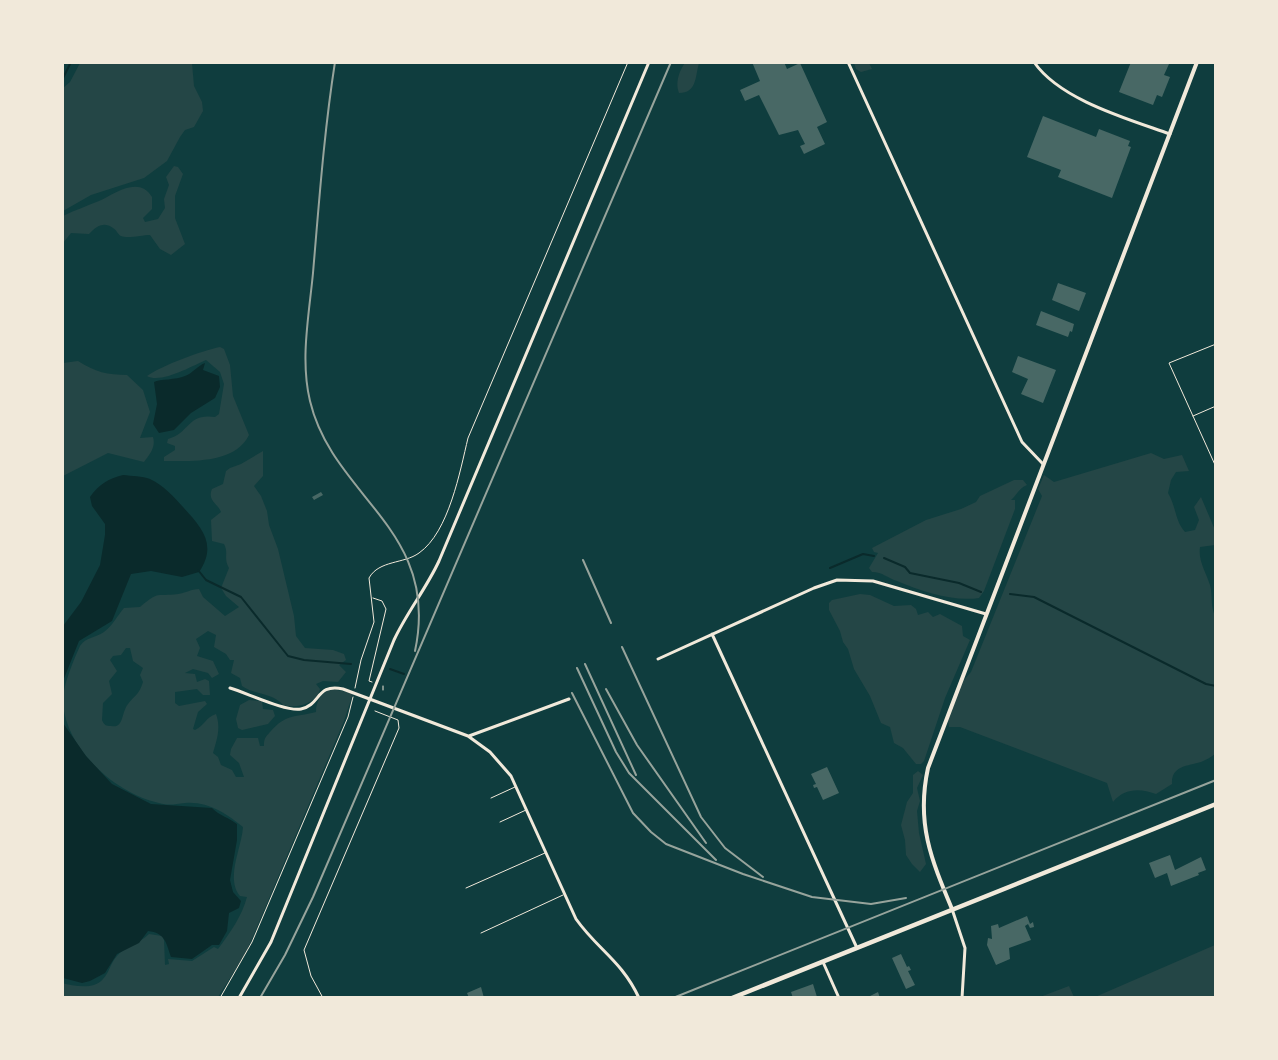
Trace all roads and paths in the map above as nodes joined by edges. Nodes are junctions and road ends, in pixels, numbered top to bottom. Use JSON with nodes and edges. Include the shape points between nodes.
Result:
{"nodes":[{"id":1,"x":628,"y":62,"type":"edge"},
{"id":2,"x":649,"y":62,"type":"edge"},
{"id":3,"x":848,"y":62,"type":"edge"},
{"id":4,"x":1034,"y":62,"type":"edge"},
{"id":5,"x":1197,"y":62,"type":"edge"},
{"id":6,"x":1171,"y":135,"type":"junction"},
{"id":7,"x":1216,"y":344,"type":"edge"},
{"id":8,"x":1216,"y":406,"type":"edge"},
{"id":9,"x":1193,"y":416,"type":"junction"},
{"id":10,"x":1044,"y":464,"type":"junction"},
{"id":11,"x":1216,"y":467,"type":"edge"},
{"id":12,"x":372,"y":598,"type":"junction"},
{"id":13,"x":986,"y":614,"type":"junction"},
{"id":14,"x":712,"y":634,"type":"junction"},
{"id":15,"x":658,"y":659,"type":"dead end"},
{"id":16,"x":372,"y":682,"type":"dead end"},
{"id":17,"x":383,"y":686,"type":"dead end"},
{"id":18,"x":230,"y":688,"type":"dead end"},
{"id":19,"x":383,"y":690,"type":"dead end"},
{"id":20,"x":354,"y":692,"type":"junction"},
{"id":21,"x":371,"y":699,"type":"junction"},
{"id":22,"x":569,"y":699,"type":"dead end"},
{"id":23,"x":375,"y":711,"type":"dead end"},
{"id":24,"x":468,"y":736,"type":"junction"},
{"id":25,"x":516,"y":787,"type":"junction"},
{"id":26,"x":491,"y":798,"type":"dead end"},
{"id":27,"x":1216,"y":804,"type":"edge"},
{"id":28,"x":527,"y":810,"type":"junction"},
{"id":29,"x":500,"y":822,"type":"dead end"},
{"id":30,"x":545,"y":853,"type":"junction"},
{"id":31,"x":466,"y":888,"type":"dead end"},
{"id":32,"x":564,"y":894,"type":"junction"},
{"id":33,"x":952,"y":909,"type":"junction"},
{"id":34,"x":481,"y":933,"type":"dead end"},
{"id":35,"x":857,"y":948,"type":"junction"},
{"id":36,"x":822,"y":962,"type":"junction"},
{"id":37,"x":220,"y":998,"type":"edge"},
{"id":38,"x":239,"y":998,"type":"edge"},
{"id":39,"x":323,"y":998,"type":"edge"},
{"id":40,"x":639,"y":998,"type":"edge"},
{"id":41,"x":732,"y":998,"type":"edge"},
{"id":42,"x":838,"y":998,"type":"edge"},
{"id":43,"x":962,"y":998,"type":"edge"}],
"edges":[{"from":1,"to":12,"type":"path","via":[[468,438],[456,486],[439,530],[420,552],[401,562],[387,564],[372,574],[369,583]]},
{"from":2,"to":21,"type":"street","via":[[439,561],[401,625]]},
{"from":3,"to":10,"type":"street","via":[[1020,437],[1028,450]]},
{"from":4,"to":6,"type":"street","via":[[1049,80],[1074,96]]},
{"from":5,"to":6,"type":"street"},
{"from":6,"to":10,"type":"street"},
{"from":7,"to":9,"type":"lane","via":[[1170,364]]},
{"from":8,"to":9,"type":"lane"},
{"from":9,"to":11,"type":"lane"},
{"from":10,"to":13,"type":"street"},
{"from":12,"to":16,"type":"path","via":[[382,601],[386,609],[369,681]]},
{"from":12,"to":20,"type":"path","via":[[374,622]]},
{"from":13,"to":14,"type":"street","via":[[873,581],[848,579],[824,584]]},
{"from":13,"to":33,"type":"street","via":[[932,754],[923,794],[926,841]]},
{"from":14,"to":15,"type":"street"},
{"from":14,"to":35,"type":"street"},
{"from":17,"to":19,"type":"path"},
{"from":18,"to":20,"type":"street","via":[[278,707],[298,710],[312,704],[325,689],[333,686]]},
{"from":20,"to":21,"type":"street"},
{"from":20,"to":37,"type":"path","via":[[348,717],[252,942]]},
{"from":21,"to":24,"type":"street"},
{"from":21,"to":38,"type":"street","via":[[271,942]]},
{"from":22,"to":24,"type":"street"},
{"from":23,"to":39,"type":"path","via":[[398,720],[399,728],[304,950],[311,976]]},
{"from":24,"to":25,"type":"street","via":[[501,763]]},
{"from":25,"to":26,"type":"lane"},
{"from":25,"to":28,"type":"street"},
{"from":27,"to":33,"type":"main road"},
{"from":28,"to":29,"type":"lane"},
{"from":28,"to":30,"type":"street"},
{"from":30,"to":31,"type":"lane"},
{"from":30,"to":32,"type":"street"},
{"from":32,"to":34,"type":"lane"},
{"from":32,"to":40,"type":"street","via":[[583,928],[625,971]]},
{"from":33,"to":35,"type":"main road"},
{"from":33,"to":43,"type":"street","via":[[965,948]]},
{"from":35,"to":36,"type":"main road"},
{"from":36,"to":41,"type":"main road"},
{"from":36,"to":42,"type":"street"}]}
